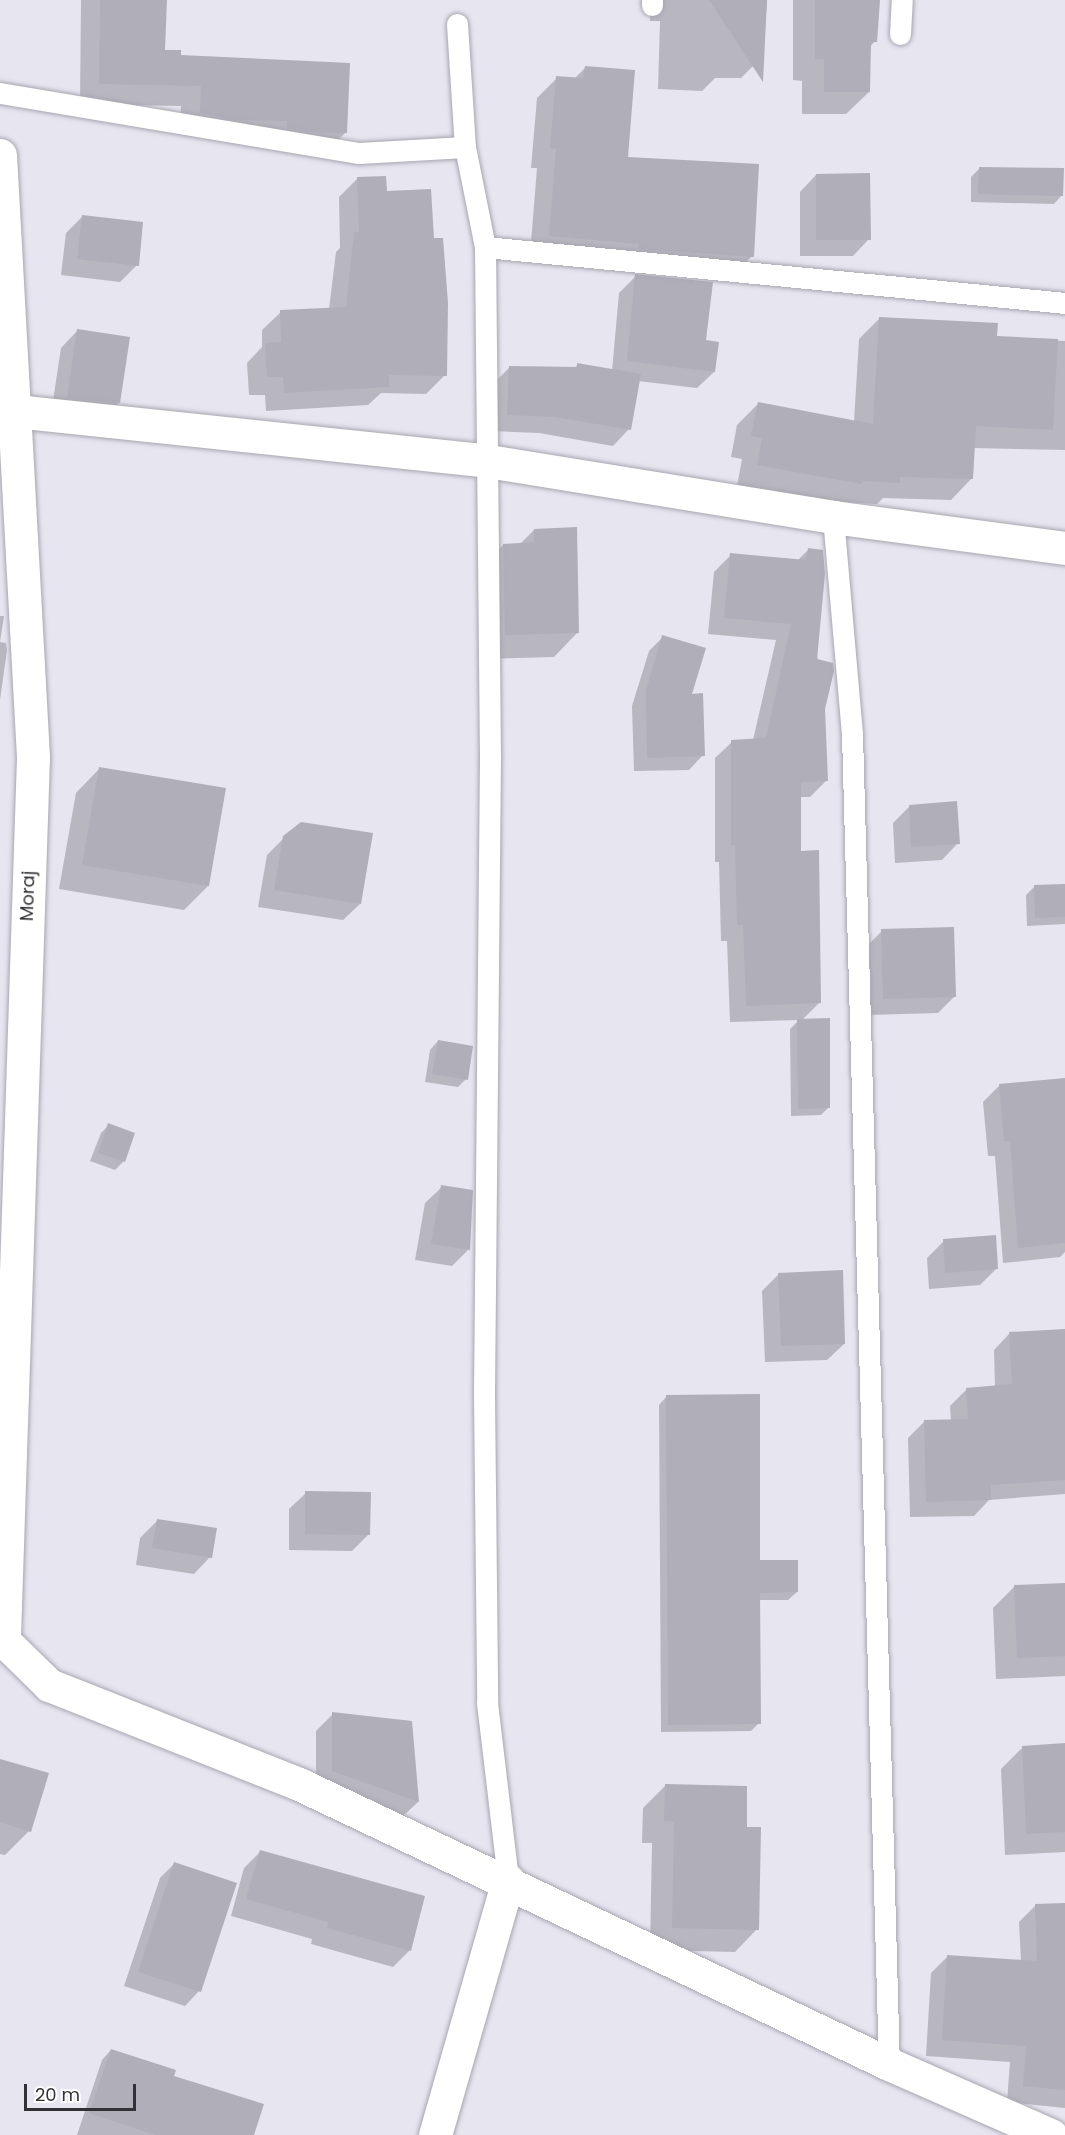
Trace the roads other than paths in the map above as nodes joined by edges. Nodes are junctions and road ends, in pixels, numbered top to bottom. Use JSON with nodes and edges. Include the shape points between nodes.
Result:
{"nodes":[{"id":1,"x":902,"y":0,"type":"edge"},
{"id":2,"x":457,"y":24,"type":"dead end"},
{"id":3,"x":900,"y":34,"type":"dead end"},
{"id":4,"x":0,"y":93,"type":"edge"},
{"id":5,"x":465,"y":147,"type":"junction"},
{"id":6,"x":0,"y":155,"type":"edge"},
{"id":7,"x":485,"y":247,"type":"junction"},
{"id":8,"x":1065,"y":303,"type":"edge"},
{"id":9,"x":15,"y":411,"type":"junction"},
{"id":10,"x":488,"y":461,"type":"junction"},
{"id":11,"x":833,"y":518,"type":"junction"},
{"id":12,"x":1065,"y":548,"type":"edge"},
{"id":13,"x":7,"y":1296,"type":"edge"},
{"id":14,"x":2,"y":1638,"type":"edge"},
{"id":15,"x":507,"y":1880,"type":"junction"},
{"id":16,"x":889,"y":2064,"type":"junction"},
{"id":17,"x":435,"y":2135,"type":"edge"},
{"id":18,"x":1051,"y":2135,"type":"edge"}],
"edges":[{"from":1,"to":3,"type":"lane"},
{"from":2,"to":5,"type":"lane"},
{"from":4,"to":5,"type":"lane","via":[[359,153]]},
{"from":5,"to":7,"type":"lane"},
{"from":6,"to":9,"type":"street","name":"Moraj"},
{"from":7,"to":8,"type":"lane"},
{"from":7,"to":10,"type":"lane"},
{"from":9,"to":10,"type":"street"},
{"from":9,"to":13,"type":"street","name":"Moraj","via":[[33,757]]},
{"from":10,"to":11,"type":"street"},
{"from":10,"to":15,"type":"lane","via":[[490,757],[484,1394],[487,1703]]},
{"from":11,"to":12,"type":"street"},
{"from":11,"to":16,"type":"lane","via":[[852,734]]},
{"from":13,"to":14,"type":"street","name":"Moraj"},
{"from":14,"to":15,"type":"street","via":[[49,1685],[299,1784]]},
{"from":15,"to":16,"type":"street"},
{"from":15,"to":17,"type":"street"},
{"from":16,"to":18,"type":"street"}]}
